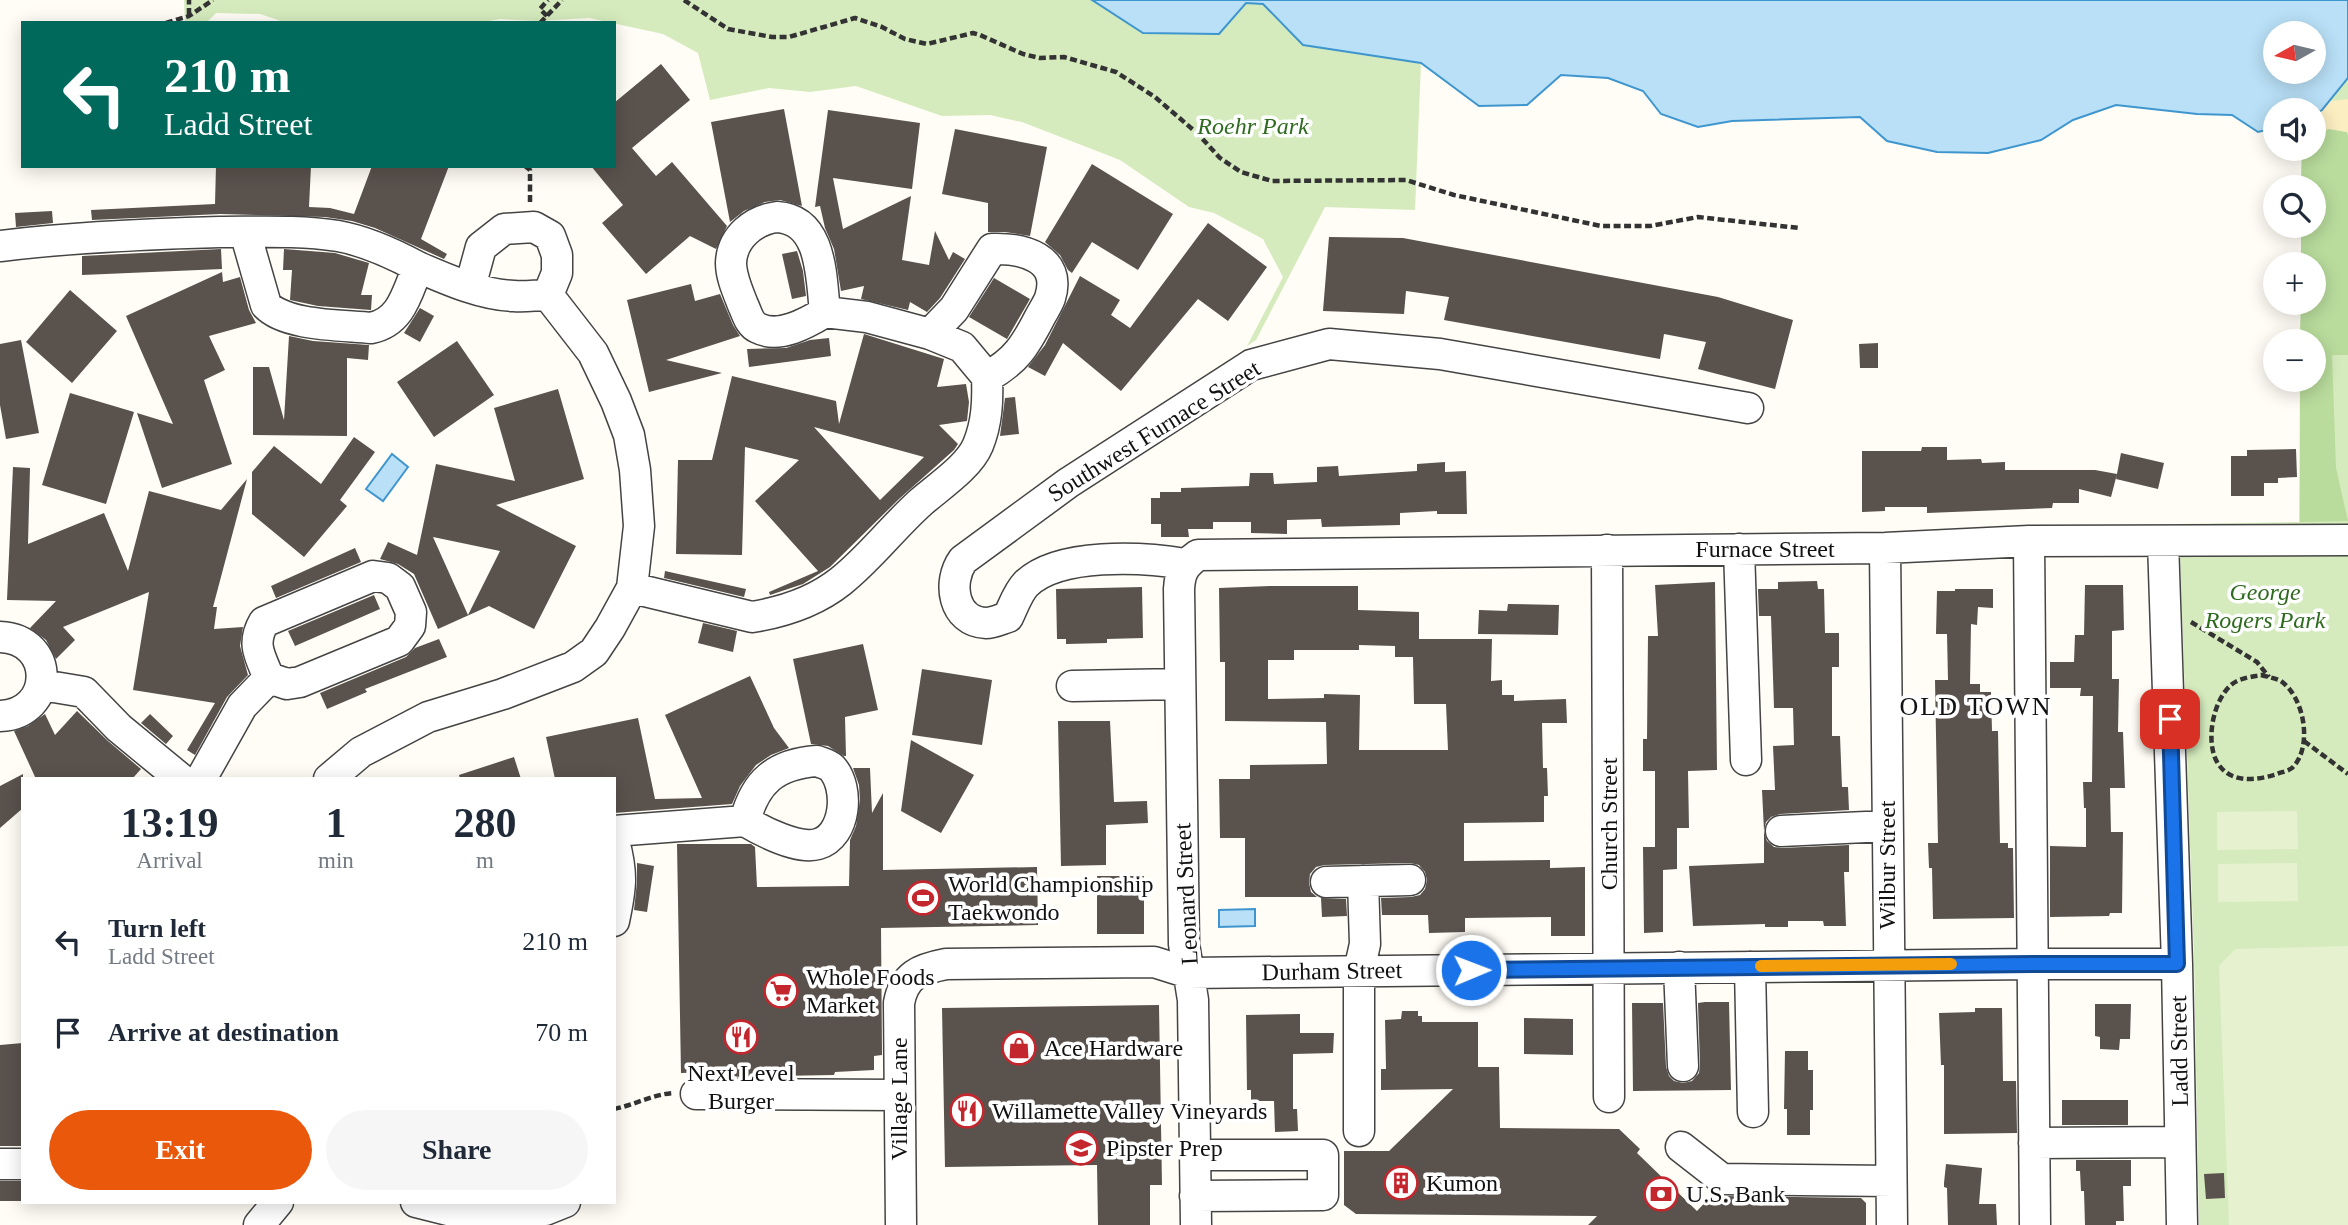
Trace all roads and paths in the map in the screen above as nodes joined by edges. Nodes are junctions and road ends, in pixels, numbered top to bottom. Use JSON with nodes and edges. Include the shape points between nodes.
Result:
{"nodes":[{"id":1,"x":189,"y":0,"type":"edge"},
{"id":2,"x":213,"y":0,"type":"edge"},
{"id":3,"x":548,"y":0,"type":"edge"},
{"id":4,"x":562,"y":0,"type":"edge"},
{"id":5,"x":684,"y":0,"type":"edge"},
{"id":6,"x":549,"y":14,"type":"junction"},
{"id":7,"x":188,"y":16,"type":"junction"},
{"id":8,"x":172,"y":21,"type":"edge"},
{"id":9,"x":542,"y":21,"type":"edge"},
{"id":10,"x":528,"y":168,"type":"edge"},
{"id":11,"x":527,"y":227,"type":"junction"},
{"id":12,"x":1799,"y":228,"type":"dead end"},
{"id":13,"x":245,"y":232,"type":"junction"},
{"id":14,"x":0,"y":246,"type":"edge"},
{"id":15,"x":418,"y":267,"type":"junction"},
{"id":16,"x":470,"y":287,"type":"junction"},
{"id":17,"x":548,"y":295,"type":"junction"},
{"id":18,"x":825,"y":312,"type":"dead end"},
{"id":19,"x":930,"y":334,"type":"junction"},
{"id":20,"x":988,"y":377,"type":"junction"},
{"id":21,"x":1748,"y":408,"type":"dead end"},
{"id":22,"x":2348,"y":540,"type":"edge"},
{"id":23,"x":2029,"y":541,"type":"junction"},
{"id":24,"x":2163,"y":541,"type":"junction"},
{"id":25,"x":1885,"y":548,"type":"junction"},
{"id":26,"x":1739,"y":549,"type":"junction"},
{"id":27,"x":1607,"y":550,"type":"junction"},
{"id":28,"x":1185,"y":564,"type":"junction"},
{"id":29,"x":632,"y":588,"type":"junction"},
{"id":30,"x":2166,"y":610,"type":"junction"},
{"id":31,"x":0,"y":637,"type":"edge"},
{"id":32,"x":2270,"y":677,"type":"junction"},
{"id":33,"x":269,"y":678,"type":"junction"},
{"id":34,"x":1180,"y":684,"type":"junction"},
{"id":35,"x":42,"y":685,"type":"junction"},
{"id":36,"x":1072,"y":686,"type":"dead end"},
{"id":37,"x":0,"y":716,"type":"edge"},
{"id":38,"x":2304,"y":741,"type":"junction"},
{"id":39,"x":1746,"y":760,"type":"dead end"},
{"id":40,"x":2348,"y":774,"type":"edge"},
{"id":41,"x":179,"y":777,"type":"edge"},
{"id":42,"x":202,"y":777,"type":"edge"},
{"id":43,"x":331,"y":777,"type":"edge"},
{"id":44,"x":745,"y":821,"type":"dead end"},
{"id":45,"x":1887,"y":827,"type":"junction"},
{"id":46,"x":616,"y":831,"type":"edge"},
{"id":47,"x":1781,"y":831,"type":"dead end"},
{"id":48,"x":616,"y":848,"type":"edge"},
{"id":49,"x":1410,"y":880,"type":"dead end"},
{"id":50,"x":1363,"y":881,"type":"junction"},
{"id":51,"x":1326,"y":882,"type":"dead end"},
{"id":52,"x":616,"y":908,"type":"edge"},
{"id":53,"x":2033,"y":964,"type":"junction"},
{"id":54,"x":2177,"y":964,"type":"junction"},
{"id":55,"x":1888,"y":965,"type":"junction"},
{"id":56,"x":1679,"y":967,"type":"junction"},
{"id":57,"x":1750,"y":967,"type":"junction"},
{"id":58,"x":1609,"y":968,"type":"junction"},
{"id":59,"x":1359,"y":971,"type":"junction"},
{"id":60,"x":1189,"y":973,"type":"junction"},
{"id":61,"x":912,"y":977,"type":"joint"},
{"id":62,"x":1683,"y":1066,"type":"dead end"},
{"id":63,"x":696,"y":1094,"type":"joint"},
{"id":64,"x":898,"y":1095,"type":"junction"},
{"id":65,"x":1609,"y":1097,"type":"dead end"},
{"id":66,"x":616,"y":1109,"type":"edge"},
{"id":67,"x":1754,"y":1112,"type":"dead end"},
{"id":68,"x":1359,"y":1130,"type":"dead end"},
{"id":69,"x":2180,"y":1142,"type":"junction"},
{"id":70,"x":2034,"y":1143,"type":"junction"},
{"id":71,"x":1681,"y":1147,"type":"dead end"},
{"id":72,"x":1195,"y":1155,"type":"junction"},
{"id":73,"x":0,"y":1164,"type":"edge"},
{"id":74,"x":21,"y":1164,"type":"edge"},
{"id":75,"x":1891,"y":1181,"type":"junction"},
{"id":76,"x":1195,"y":1196,"type":"junction"},
{"id":77,"x":276,"y":1204,"type":"edge"},
{"id":78,"x":424,"y":1204,"type":"edge"},
{"id":79,"x":560,"y":1204,"type":"edge"},
{"id":80,"x":259,"y":1225,"type":"edge"},
{"id":81,"x":901,"y":1225,"type":"edge"},
{"id":82,"x":1196,"y":1225,"type":"edge"},
{"id":83,"x":1892,"y":1225,"type":"edge"},
{"id":84,"x":2035,"y":1225,"type":"edge"},
{"id":85,"x":2182,"y":1225,"type":"edge"}],
"edges":[{"from":1,"to":7,"type":"path"},
{"from":2,"to":7,"type":"path"},
{"from":3,"to":6,"type":"path","via":[[540,9]]},
{"from":4,"to":6,"type":"path"},
{"from":5,"to":12,"type":"path","via":[[728,29],[772,37],[789,37],[855,18],[927,44],[981,34],[1023,54],[1064,57],[1116,72],[1156,97],[1220,159],[1241,172],[1272,181],[1406,180],[1454,195],[1601,226],[1650,226],[1698,217]]},
{"from":6,"to":9,"type":"path"},
{"from":7,"to":8,"type":"path"},
{"from":10,"to":11,"type":"path","via":[[531,184]]},
{"from":11,"to":16,"type":"street","via":[[503,229],[481,247]]},
{"from":11,"to":17,"type":"street","via":[[550,236],[557,255],[557,273]]},
{"from":13,"to":14,"type":"street","via":[[162,233]]},
{"from":13,"to":15,"type":"street","via":[[340,236]]},
{"from":13,"to":15,"type":"street","via":[[266,305],[273,313],[298,320],[382,326],[397,316]]},
{"from":15,"to":16,"type":"street"},
{"from":16,"to":17,"type":"street","via":[[513,296]]},
{"from":17,"to":29,"type":"street","via":[[593,353],[629,435],[639,526]]},
{"from":18,"to":19,"type":"street","via":[[867,317]]},
{"from":19,"to":20,"type":"street","via":[[962,347]]},
{"from":19,"to":20,"type":"street","via":[[954,309],[992,249],[1034,255],[1046,264],[1053,280],[1051,297],[1024,348]]},
{"from":20,"to":29,"type":"street","via":[[986,416],[977,448],[840,582],[811,600],[752,617]]},
{"from":21,"to":28,"type":"street","name":"Southwest Furnace Street","via":[[1440,354],[1329,344],[1251,365],[1159,423],[963,560],[953,587],[958,607],[968,617],[988,623],[1008,617],[1024,586],[1054,568],[1119,559]]},
{"from":22,"to":24,"type":"street","name":"Furnace Street"},
{"from":23,"to":24,"type":"street","name":"Furnace Street"},
{"from":23,"to":25,"type":"street","name":"Furnace Street"},
{"from":23,"to":53,"type":"street"},
{"from":24,"to":30,"type":"street","name":"Ladd Street"},
{"from":25,"to":26,"type":"street","name":"Furnace Street"},
{"from":25,"to":45,"type":"street","name":"Wilbur Street"},
{"from":26,"to":27,"type":"street","name":"Furnace Street"},
{"from":26,"to":39,"type":"street"},
{"from":27,"to":28,"type":"street","name":"Furnace Street","via":[[1216,553],[1198,555]]},
{"from":27,"to":58,"type":"street","name":"Church Street"},
{"from":28,"to":34,"type":"street","name":"Leonard Street","via":[[1179,589]]},
{"from":29,"to":43,"type":"street","via":[[594,652],[573,667],[428,717],[361,752]]},
{"from":30,"to":32,"type":"path","via":[[2257,662]]},
{"from":30,"to":54,"type":"street","name":"Ladd Street"},
{"from":31,"to":35,"type":"street","via":[[27,644],[40,661]]},
{"from":32,"to":38,"type":"path","via":[[2291,692],[2301,715]]},
{"from":32,"to":38,"type":"path","via":[[2244,678],[2220,699],[2212,740],[2220,767],[2243,780],[2264,778],[2290,769],[2302,753]]},
{"from":33,"to":33,"type":"street","via":[[287,684],[300,682],[399,641],[410,626],[411,612],[400,587],[388,578],[373,576],[264,622],[256,635]]},
{"from":33,"to":42,"type":"street","via":[[242,706]]},
{"from":34,"to":36,"type":"street"},
{"from":34,"to":60,"type":"street","name":"Leonard Street","via":[[1184,944]]},
{"from":35,"to":37,"type":"street","via":[[29,707]]},
{"from":35,"to":41,"type":"street","via":[[84,692]]},
{"from":38,"to":40,"type":"path"},
{"from":44,"to":46,"type":"street"},
{"from":45,"to":47,"type":"street"},
{"from":45,"to":55,"type":"street","name":"Wilbur Street"},
{"from":48,"to":52,"type":"street","via":[[622,868]]},
{"from":49,"to":50,"type":"street"},
{"from":50,"to":51,"type":"street"},
{"from":50,"to":59,"type":"street","via":[[1365,944]]},
{"from":53,"to":54,"type":"street","name":"Durham Street"},
{"from":53,"to":55,"type":"street","name":"Durham Street"},
{"from":53,"to":70,"type":"street"},
{"from":54,"to":69,"type":"street","name":"Ladd Street"},
{"from":55,"to":57,"type":"street","name":"Durham Street"},
{"from":55,"to":75,"type":"street","name":"Wilbur Street"},
{"from":56,"to":57,"type":"street","name":"Durham Street"},
{"from":56,"to":58,"type":"street","name":"Durham Street"},
{"from":56,"to":62,"type":"street"},
{"from":57,"to":67,"type":"street"},
{"from":58,"to":59,"type":"street","name":"Durham Street"},
{"from":58,"to":65,"type":"street","name":"Church Street"},
{"from":59,"to":60,"type":"street","name":"Durham Street"},
{"from":59,"to":68,"type":"street"},
{"from":60,"to":61,"type":"street","name":"Durham Street","via":[[1154,962],[946,964],[925,968]]},
{"from":60,"to":72,"type":"street","name":"Leonard Street","via":[[1194,1000]]},
{"from":61,"to":64,"type":"street","name":"Village Lane","via":[[902,988],[899,1003]]},
{"from":63,"to":64,"type":"street"},
{"from":63,"to":66,"type":"path","via":[[671,1093]]},
{"from":64,"to":81,"type":"street","name":"Village Lane"},
{"from":69,"to":70,"type":"street"},
{"from":69,"to":85,"type":"street","name":"Ladd Street"},
{"from":70,"to":84,"type":"street"},
{"from":71,"to":75,"type":"street","via":[[1722,1179]]},
{"from":72,"to":76,"type":"street","name":"Leonard Street"},
{"from":72,"to":76,"type":"street","via":[[1323,1155],[1323,1195]]},
{"from":73,"to":74,"type":"street"},
{"from":75,"to":83,"type":"street","name":"Wilbur Street"},
{"from":76,"to":82,"type":"street","name":"Leonard Street"},
{"from":77,"to":80,"type":"street"},
{"from":78,"to":79,"type":"street","via":[[464,1214],[545,1210]]}]}
